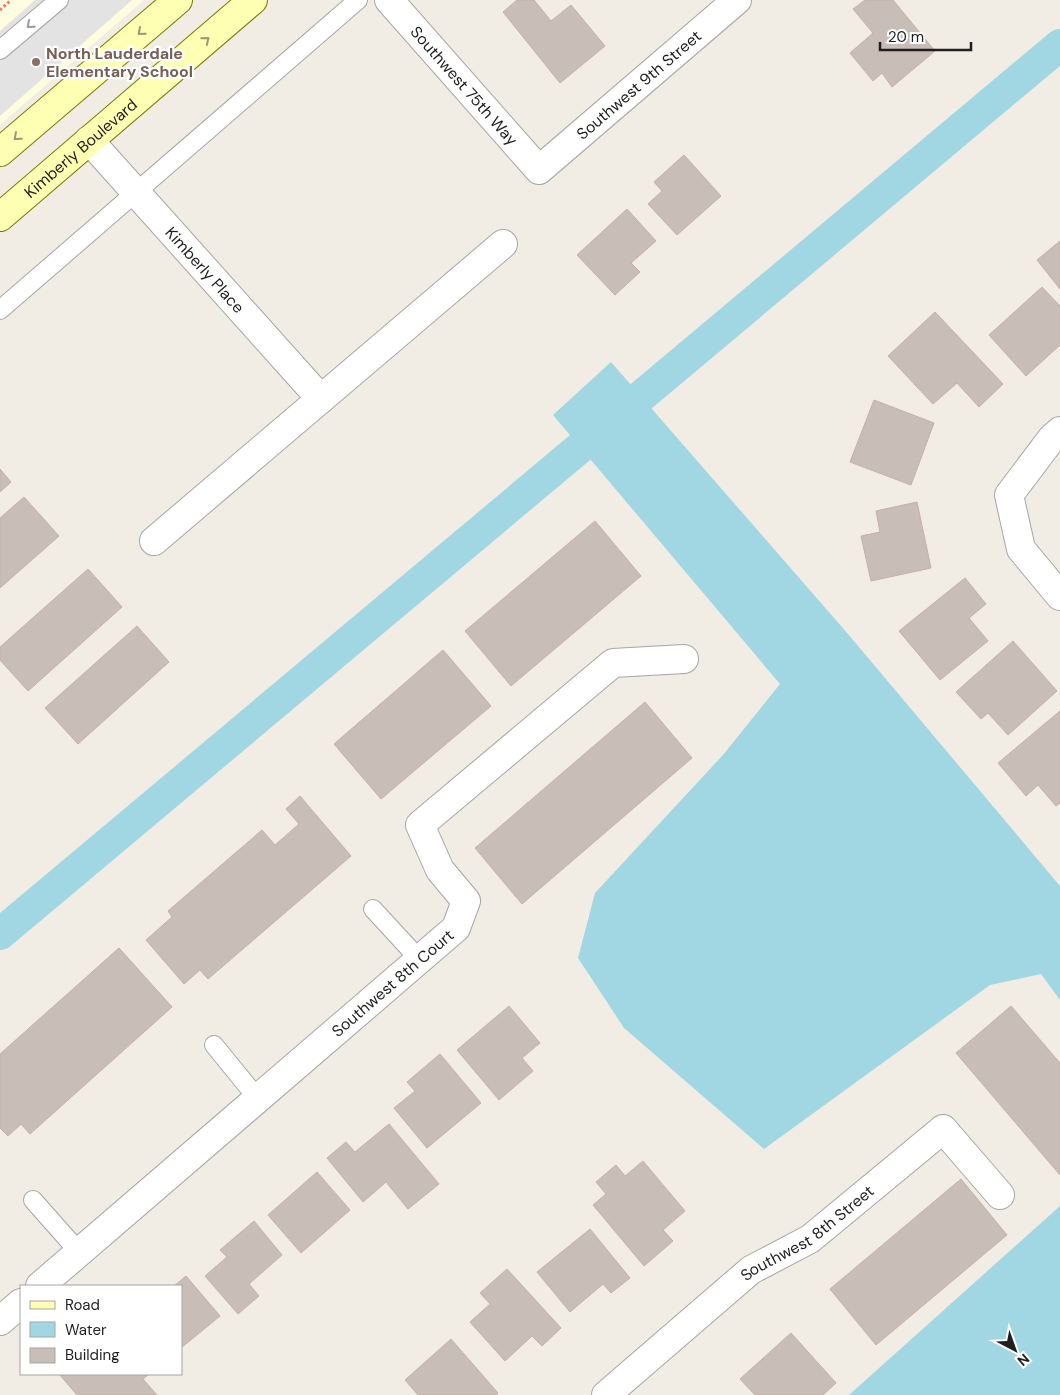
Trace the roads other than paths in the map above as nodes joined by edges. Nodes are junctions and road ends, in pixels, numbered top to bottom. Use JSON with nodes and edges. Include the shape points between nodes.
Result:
{"nodes":[{"id":1,"x":59,"y":0,"type":"edge"},
{"id":2,"x":178,"y":0,"type":"edge"},
{"id":3,"x":253,"y":0,"type":"edge"},
{"id":4,"x":358,"y":0,"type":"edge"},
{"id":5,"x":389,"y":0,"type":"edge"},
{"id":6,"x":737,"y":0,"type":"edge"},
{"id":7,"x":0,"y":50,"type":"edge"},
{"id":8,"x":89,"y":140,"type":"junction"},
{"id":9,"x":0,"y":152,"type":"edge"},
{"id":10,"x":539,"y":170,"type":"joint"},
{"id":11,"x":136,"y":193,"type":"junction"},
{"id":12,"x":0,"y":217,"type":"edge"},
{"id":13,"x":503,"y":244,"type":"dead end"},
{"id":14,"x":0,"y":310,"type":"edge"},
{"id":15,"x":321,"y":399,"type":"junction"},
{"id":16,"x":1060,"y":431,"type":"edge"},
{"id":17,"x":154,"y":541,"type":"dead end"},
{"id":18,"x":1060,"y":596,"type":"edge"},
{"id":19,"x":684,"y":659,"type":"dead end"},
{"id":20,"x":373,"y":909,"type":"dead end"},
{"id":21,"x":419,"y":959,"type":"junction"},
{"id":22,"x":214,"y":1045,"type":"dead end"},
{"id":23,"x":258,"y":1099,"type":"junction"},
{"id":24,"x":1000,"y":1195,"type":"dead end"},
{"id":25,"x":33,"y":1200,"type":"dead end"},
{"id":26,"x":79,"y":1252,"type":"junction"},
{"id":27,"x":41,"y":1285,"type":"edge"},
{"id":28,"x":20,"y":1304,"type":"edge"},
{"id":29,"x":0,"y":1321,"type":"edge"},
{"id":30,"x":606,"y":1395,"type":"edge"}],
"edges":[{"from":1,"to":7,"type":"lane","one_way":true},
{"from":2,"to":9,"type":"street","one_way":true},
{"from":8,"to":3,"type":"street","name":"Kimberly Boulevard","one_way":true},
{"from":4,"to":11,"type":"lane"},
{"from":5,"to":10,"type":"street","name":"Southwest 75th Way"},
{"from":6,"to":10,"type":"street","name":"Southwest 9th Street"},
{"from":8,"to":11,"type":"street","name":"Kimberly Place"},
{"from":8,"to":12,"type":"street","name":"Kimberly Boulevard"},
{"from":11,"to":14,"type":"lane"},
{"from":11,"to":15,"type":"street","name":"Kimberly Place"},
{"from":13,"to":15,"type":"street"},
{"from":15,"to":17,"type":"street"},
{"from":16,"to":18,"type":"street","via":[[1009,495],[1021,549]]},
{"from":19,"to":21,"type":"street","name":"Southwest 8th Court","via":[[613,663],[420,825],[440,870],[466,901],[456,928]]},
{"from":20,"to":21,"type":"lane"},
{"from":21,"to":23,"type":"street","name":"Southwest 8th Court"},
{"from":22,"to":23,"type":"lane"},
{"from":23,"to":26,"type":"street","name":"Southwest 8th Court"},
{"from":24,"to":30,"type":"street","name":"Southwest 8th Street","via":[[942,1129],[810,1239],[751,1270]]},
{"from":25,"to":26,"type":"lane"},
{"from":26,"to":27,"type":"street","name":"Southwest 8th Court"},
{"from":28,"to":29,"type":"street"}]}
